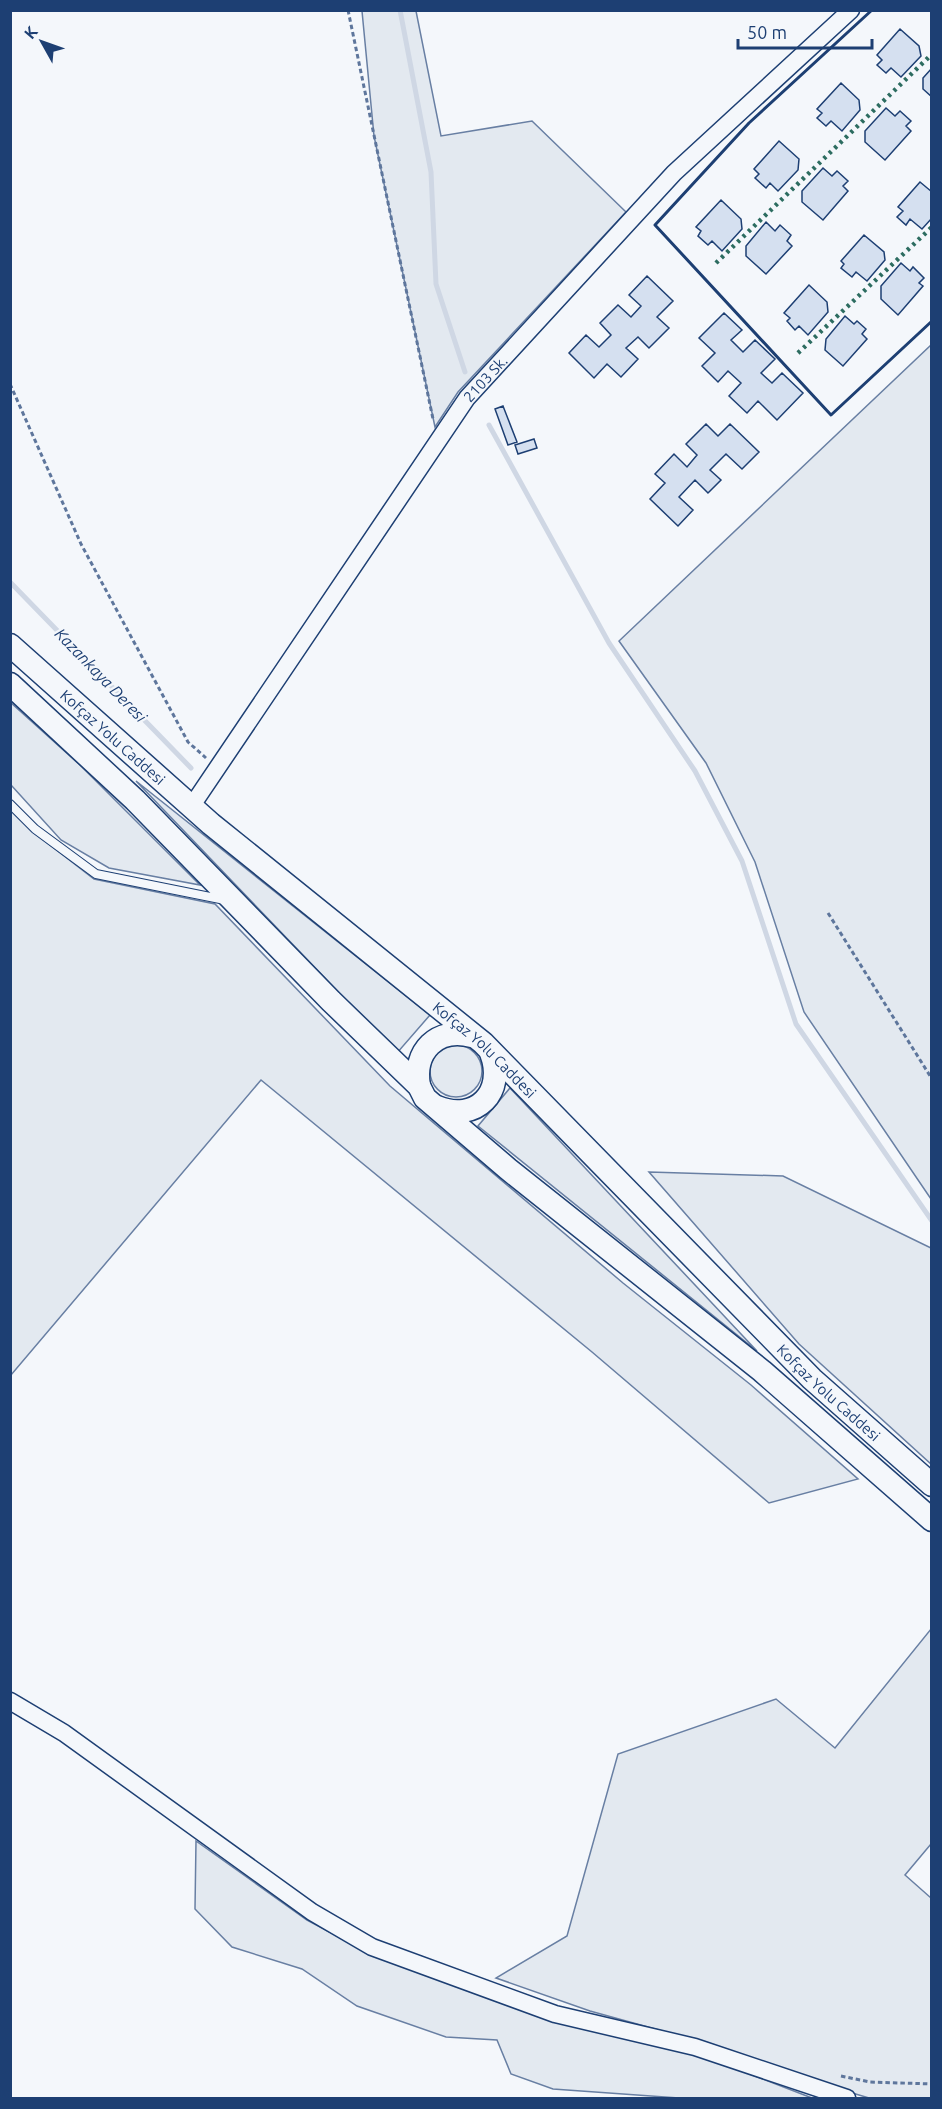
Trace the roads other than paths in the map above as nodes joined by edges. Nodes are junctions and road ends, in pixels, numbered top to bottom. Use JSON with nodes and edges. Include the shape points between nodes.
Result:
{"nodes":[{"id":1,"x":851,"y":10,"type":"edge"},
{"id":2,"x":10,"y":645,"type":"edge"},
{"id":3,"x":10,"y":684,"type":"edge"},
{"id":4,"x":10,"y":804,"type":"edge"},
{"id":5,"x":192,"y":807,"type":"junction"},
{"id":6,"x":235,"y":902,"type":"junction"},
{"id":7,"x":472,"y":1036,"type":"junction"},
{"id":8,"x":491,"y":1053,"type":"junction"},
{"id":9,"x":419,"y":1086,"type":"junction"},
{"id":10,"x":436,"y":1107,"type":"junction"},
{"id":11,"x":932,"y":1485,"type":"edge"},
{"id":12,"x":932,"y":1520,"type":"edge"},
{"id":13,"x":10,"y":1701,"type":"edge"},
{"id":14,"x":848,"y":2098,"type":"edge"}],
"edges":[{"from":1,"to":5,"type":"street","name":"2103 Sk.","via":[[674,173],[467,398]]},
{"from":2,"to":5,"type":"main road","name":"Kofçaz Yolu Caddesi"},
{"from":3,"to":6,"type":"main road","name":"Kofçaz Yolu Caddesi","via":[[121,786]]},
{"from":4,"to":6,"type":"lane","via":[[34,829],[96,874]]},
{"from":5,"to":7,"type":"main road","name":"Kofçaz Yolu Caddesi"},
{"from":6,"to":9,"type":"main road","name":"Kofçaz Yolu Caddesi"},
{"from":7,"to":8,"type":"main road","name":"Kofçaz Yolu Caddesi"},
{"from":7,"to":9,"type":"main road","via":[[448,1034],[426,1047],[419,1059]]},
{"from":8,"to":10,"type":"main road","via":[[496,1077],[486,1100],[462,1112]]},
{"from":8,"to":11,"type":"main road","name":"Kofçaz Yolu Caddesi","via":[[812,1379]]},
{"from":9,"to":10,"type":"main road","name":"Kofçaz Yolu Caddesi"},
{"from":10,"to":12,"type":"main road","name":"Kofçaz Yolu Caddesi","via":[[579,1227],[762,1371]]},
{"from":13,"to":14,"type":"street","via":[[64,1733],[312,1912],[372,1947],[555,2014],[695,2047]]}]}
